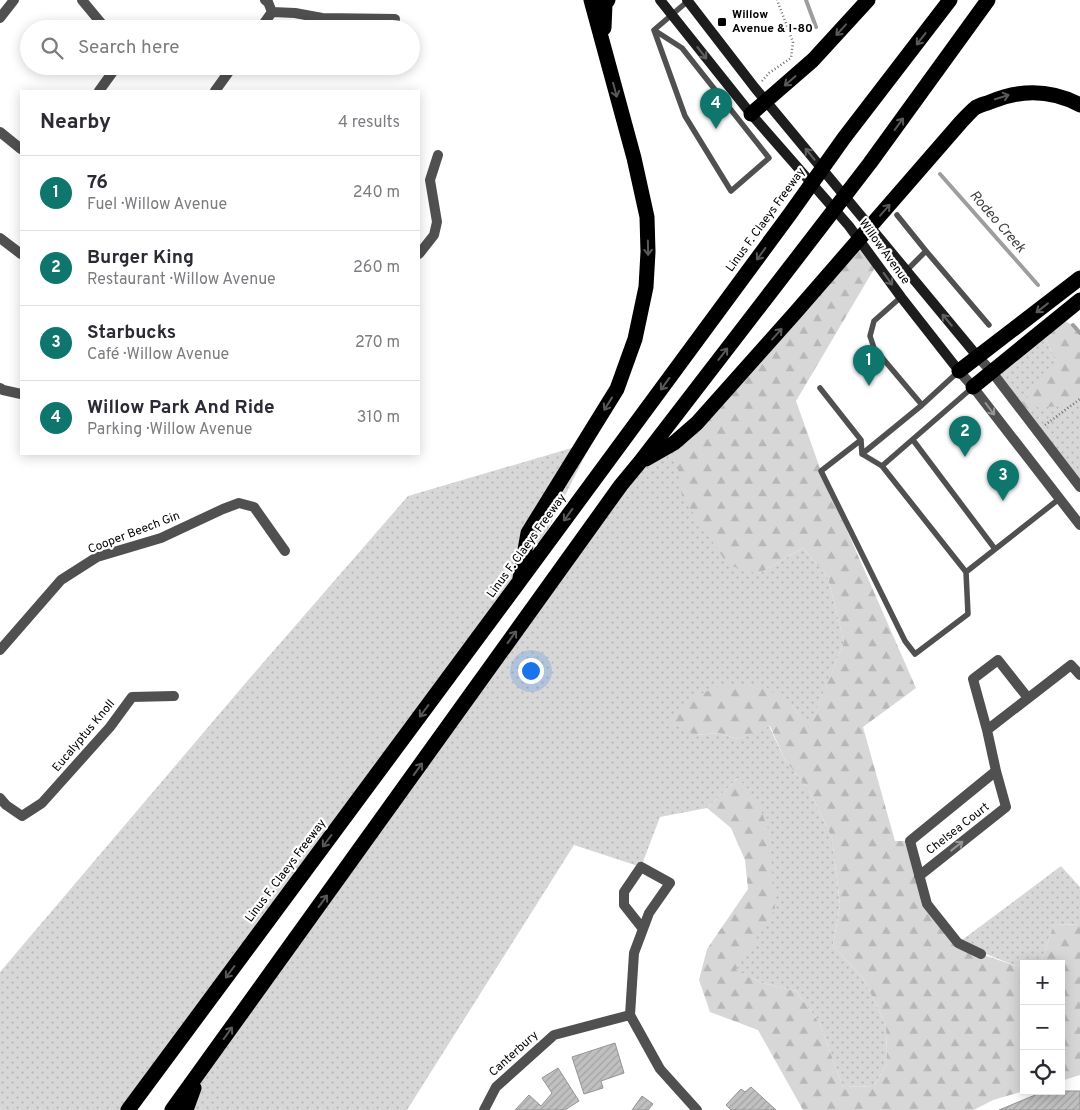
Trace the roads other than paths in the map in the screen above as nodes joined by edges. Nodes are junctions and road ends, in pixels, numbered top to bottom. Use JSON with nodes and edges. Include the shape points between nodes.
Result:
{"nodes":[{"id":1,"x":14,"y":0,"type":"edge"},
{"id":2,"x":82,"y":0,"type":"edge"},
{"id":3,"x":265,"y":0,"type":"edge"},
{"id":4,"x":591,"y":0,"type":"edge"},
{"id":5,"x":608,"y":0,"type":"edge"},
{"id":6,"x":660,"y":0,"type":"edge"},
{"id":7,"x":868,"y":0,"type":"edge"},
{"id":8,"x":950,"y":0,"type":"edge"},
{"id":9,"x":988,"y":0,"type":"edge"},
{"id":10,"x":688,"y":1,"type":"edge"},
{"id":11,"x":272,"y":12,"type":"junction"},
{"id":12,"x":672,"y":15,"type":"junction"},
{"id":13,"x":0,"y":18,"type":"edge"},
{"id":14,"x":395,"y":19,"type":"dead end"},
{"id":15,"x":99,"y":20,"type":"edge"},
{"id":16,"x":266,"y":20,"type":"edge"},
{"id":17,"x":654,"y":30,"type":"junction"},
{"id":18,"x":603,"y":42,"type":"junction"},
{"id":19,"x":111,"y":75,"type":"edge"},
{"id":20,"x":227,"y":75,"type":"edge"},
{"id":21,"x":100,"y":90,"type":"edge"},
{"id":22,"x":216,"y":90,"type":"edge"},
{"id":23,"x":766,"y":101,"type":"junction"},
{"id":24,"x":1080,"y":105,"type":"edge"},
{"id":25,"x":751,"y":114,"type":"junction"},
{"id":26,"x":0,"y":132,"type":"edge"},
{"id":27,"x":20,"y":147,"type":"edge"},
{"id":28,"x":438,"y":155,"type":"dead end"},
{"id":29,"x":898,"y":214,"type":"dead end"},
{"id":30,"x":0,"y":238,"type":"edge"},
{"id":31,"x":926,"y":251,"type":"junction"},
{"id":32,"x":20,"y":253,"type":"edge"},
{"id":33,"x":420,"y":253,"type":"edge"},
{"id":34,"x":906,"y":271,"type":"junction"},
{"id":35,"x":1080,"y":278,"type":"edge"},
{"id":36,"x":901,"y":297,"type":"junction"},
{"id":37,"x":1080,"y":300,"type":"edge"},
{"id":38,"x":989,"y":325,"type":"dead end"},
{"id":39,"x":978,"y":357,"type":"junction"},
{"id":40,"x":959,"y":371,"type":"junction"},
{"id":41,"x":992,"y":372,"type":"junction"},
{"id":42,"x":973,"y":387,"type":"junction"},
{"id":43,"x":820,"y":388,"type":"dead end"},
{"id":44,"x":1,"y":391,"type":"edge"},
{"id":45,"x":20,"y":394,"type":"edge"},
{"id":46,"x":922,"y":405,"type":"junction"},
{"id":47,"x":861,"y":440,"type":"junction"},
{"id":48,"x":913,"y":440,"type":"junction"},
{"id":49,"x":862,"y":454,"type":"junction"},
{"id":50,"x":640,"y":462,"type":"junction"},
{"id":51,"x":882,"y":466,"type":"junction"},
{"id":52,"x":1080,"y":486,"type":"edge"},
{"id":53,"x":1059,"y":499,"type":"junction"},
{"id":54,"x":1080,"y":526,"type":"edge"},
{"id":55,"x":996,"y":549,"type":"junction"},
{"id":56,"x":285,"y":551,"type":"dead end"},
{"id":57,"x":966,"y":572,"type":"junction"},
{"id":58,"x":519,"y":582,"type":"junction"},
{"id":59,"x":0,"y":650,"type":"edge"},
{"id":60,"x":1080,"y":675,"type":"edge"},
{"id":61,"x":174,"y":696,"type":"dead end"},
{"id":62,"x":1028,"y":698,"type":"junction"},
{"id":63,"x":986,"y":730,"type":"junction"},
{"id":64,"x":996,"y":771,"type":"junction"},
{"id":65,"x":0,"y":798,"type":"edge"},
{"id":66,"x":919,"y":876,"type":"junction"},
{"id":67,"x":644,"y":929,"type":"junction"},
{"id":68,"x":981,"y":954,"type":"dead end"},
{"id":69,"x":630,"y":1015,"type":"junction"},
{"id":70,"x":200,"y":1072,"type":"junction"},
{"id":71,"x":128,"y":1108,"type":"edge"},
{"id":72,"x":172,"y":1110,"type":"edge"},
{"id":73,"x":186,"y":1110,"type":"edge"},
{"id":74,"x":484,"y":1110,"type":"edge"},
{"id":75,"x":697,"y":1110,"type":"edge"}],
"edges":[{"from":1,"to":13,"type":"street"},
{"from":2,"to":15,"type":"street"},
{"from":3,"to":11,"type":"street"},
{"from":4,"to":18,"type":"highway"},
{"from":5,"to":18,"type":"highway","via":[[605,4]]},
{"from":6,"to":12,"type":"main road","name":"Willow Avenue"},
{"from":7,"to":23,"type":"highway","one_way":true,"via":[[813,60]]},
{"from":8,"to":58,"type":"highway","name":"Linus F. Claeys Freeway","one_way":true,"via":[[844,138]]},
{"from":50,"to":9,"type":"highway","one_way":true,"via":[[870,163]]},
{"from":10,"to":12,"type":"lane"},
{"from":10,"to":23,"type":"main road","name":"Willow Avenue"},
{"from":11,"to":14,"type":"street","via":[[322,18]]},
{"from":11,"to":16,"type":"street"},
{"from":12,"to":17,"type":"lane"},
{"from":12,"to":25,"type":"main road","name":"Willow Avenue","one_way":true},
{"from":17,"to":17,"type":"lane","via":[[686,116],[731,191],[769,158],[682,48]]},
{"from":18,"to":58,"type":"highway","one_way":true,"via":[[647,217],[646,287],[635,339],[617,390],[528,533]]},
{"from":19,"to":21,"type":"street"},
{"from":20,"to":22,"type":"street"},
{"from":23,"to":25,"type":"highway"},
{"from":34,"to":23,"type":"main road","name":"Willow Avenue","one_way":true},
{"from":50,"to":24,"type":"highway","one_way":true,"via":[[674,443],[697,423],[976,108],[1023,92],[1049,93]]},
{"from":25,"to":36,"type":"main road","name":"Willow Avenue","one_way":true,"via":[[849,226]]},
{"from":26,"to":27,"type":"street"},
{"from":28,"to":33,"type":"street","via":[[430,180],[436,228]]},
{"from":29,"to":31,"type":"lane"},
{"from":30,"to":32,"type":"street"},
{"from":31,"to":34,"type":"lane"},
{"from":31,"to":38,"type":"lane"},
{"from":39,"to":34,"type":"main road","name":"Willow Avenue","one_way":true},
{"from":35,"to":39,"type":"highway","one_way":true},
{"from":36,"to":40,"type":"main road","name":"Willow Avenue"},
{"from":36,"to":46,"type":"lane","via":[[874,321],[870,336],[874,348]]},
{"from":37,"to":41,"type":"highway"},
{"from":39,"to":40,"type":"highway"},
{"from":39,"to":41,"type":"street","name":"Willow Avenue"},
{"from":40,"to":42,"type":"street","name":"Willow Avenue"},
{"from":40,"to":46,"type":"lane"},
{"from":41,"to":42,"type":"highway"},
{"from":41,"to":52,"type":"street","name":"Willow Avenue"},
{"from":42,"to":48,"type":"lane"},
{"from":42,"to":53,"type":"street","name":"Willow Avenue","one_way":true},
{"from":43,"to":47,"type":"lane"},
{"from":44,"to":45,"type":"street"},
{"from":46,"to":49,"type":"lane"},
{"from":47,"to":49,"type":"lane"},
{"from":47,"to":57,"type":"lane","via":[[821,471],[905,641],[915,654],[968,614]]},
{"from":48,"to":51,"type":"lane"},
{"from":48,"to":55,"type":"lane"},
{"from":49,"to":51,"type":"lane"},
{"from":70,"to":50,"type":"highway","one_way":true},
{"from":51,"to":57,"type":"lane"},
{"from":53,"to":54,"type":"street","name":"Willow Avenue"},
{"from":53,"to":55,"type":"lane"},
{"from":55,"to":57,"type":"lane"},
{"from":56,"to":59,"type":"street","name":"Cooper Beech Gin","via":[[254,507],[238,504],[223,509],[161,538],[96,557],[61,580]]},
{"from":58,"to":71,"type":"highway","name":"Linus F. Claeys Freeway","one_way":true},
{"from":60,"to":62,"type":"street","via":[[1071,665]]},
{"from":61,"to":65,"type":"street","name":"Eucalyptus Knoll","via":[[132,697],[110,727],[42,803],[22,816]]},
{"from":62,"to":63,"type":"street"},
{"from":62,"to":63,"type":"street","name":"Chelsea Court","via":[[998,660],[973,679]]},
{"from":63,"to":64,"type":"street","name":"Chelsea Court"},
{"from":64,"to":66,"type":"street","name":"Chelsea Court","via":[[910,841]]},
{"from":66,"to":64,"type":"street","name":"Chelsea Court","one_way":true,"via":[[1006,808]]},
{"from":66,"to":68,"type":"street","name":"Chelsea Court","via":[[927,904],[958,944]]},
{"from":67,"to":67,"type":"street","via":[[650,913],[670,883],[641,867],[624,892],[624,905]]},
{"from":67,"to":69,"type":"street","via":[[634,953]]},
{"from":69,"to":74,"type":"street","name":"Canterbury","via":[[554,1036],[496,1087]]},
{"from":69,"to":75,"type":"street","via":[[660,1069]]},
{"from":70,"to":72,"type":"highway"},
{"from":70,"to":73,"type":"highway"}]}
